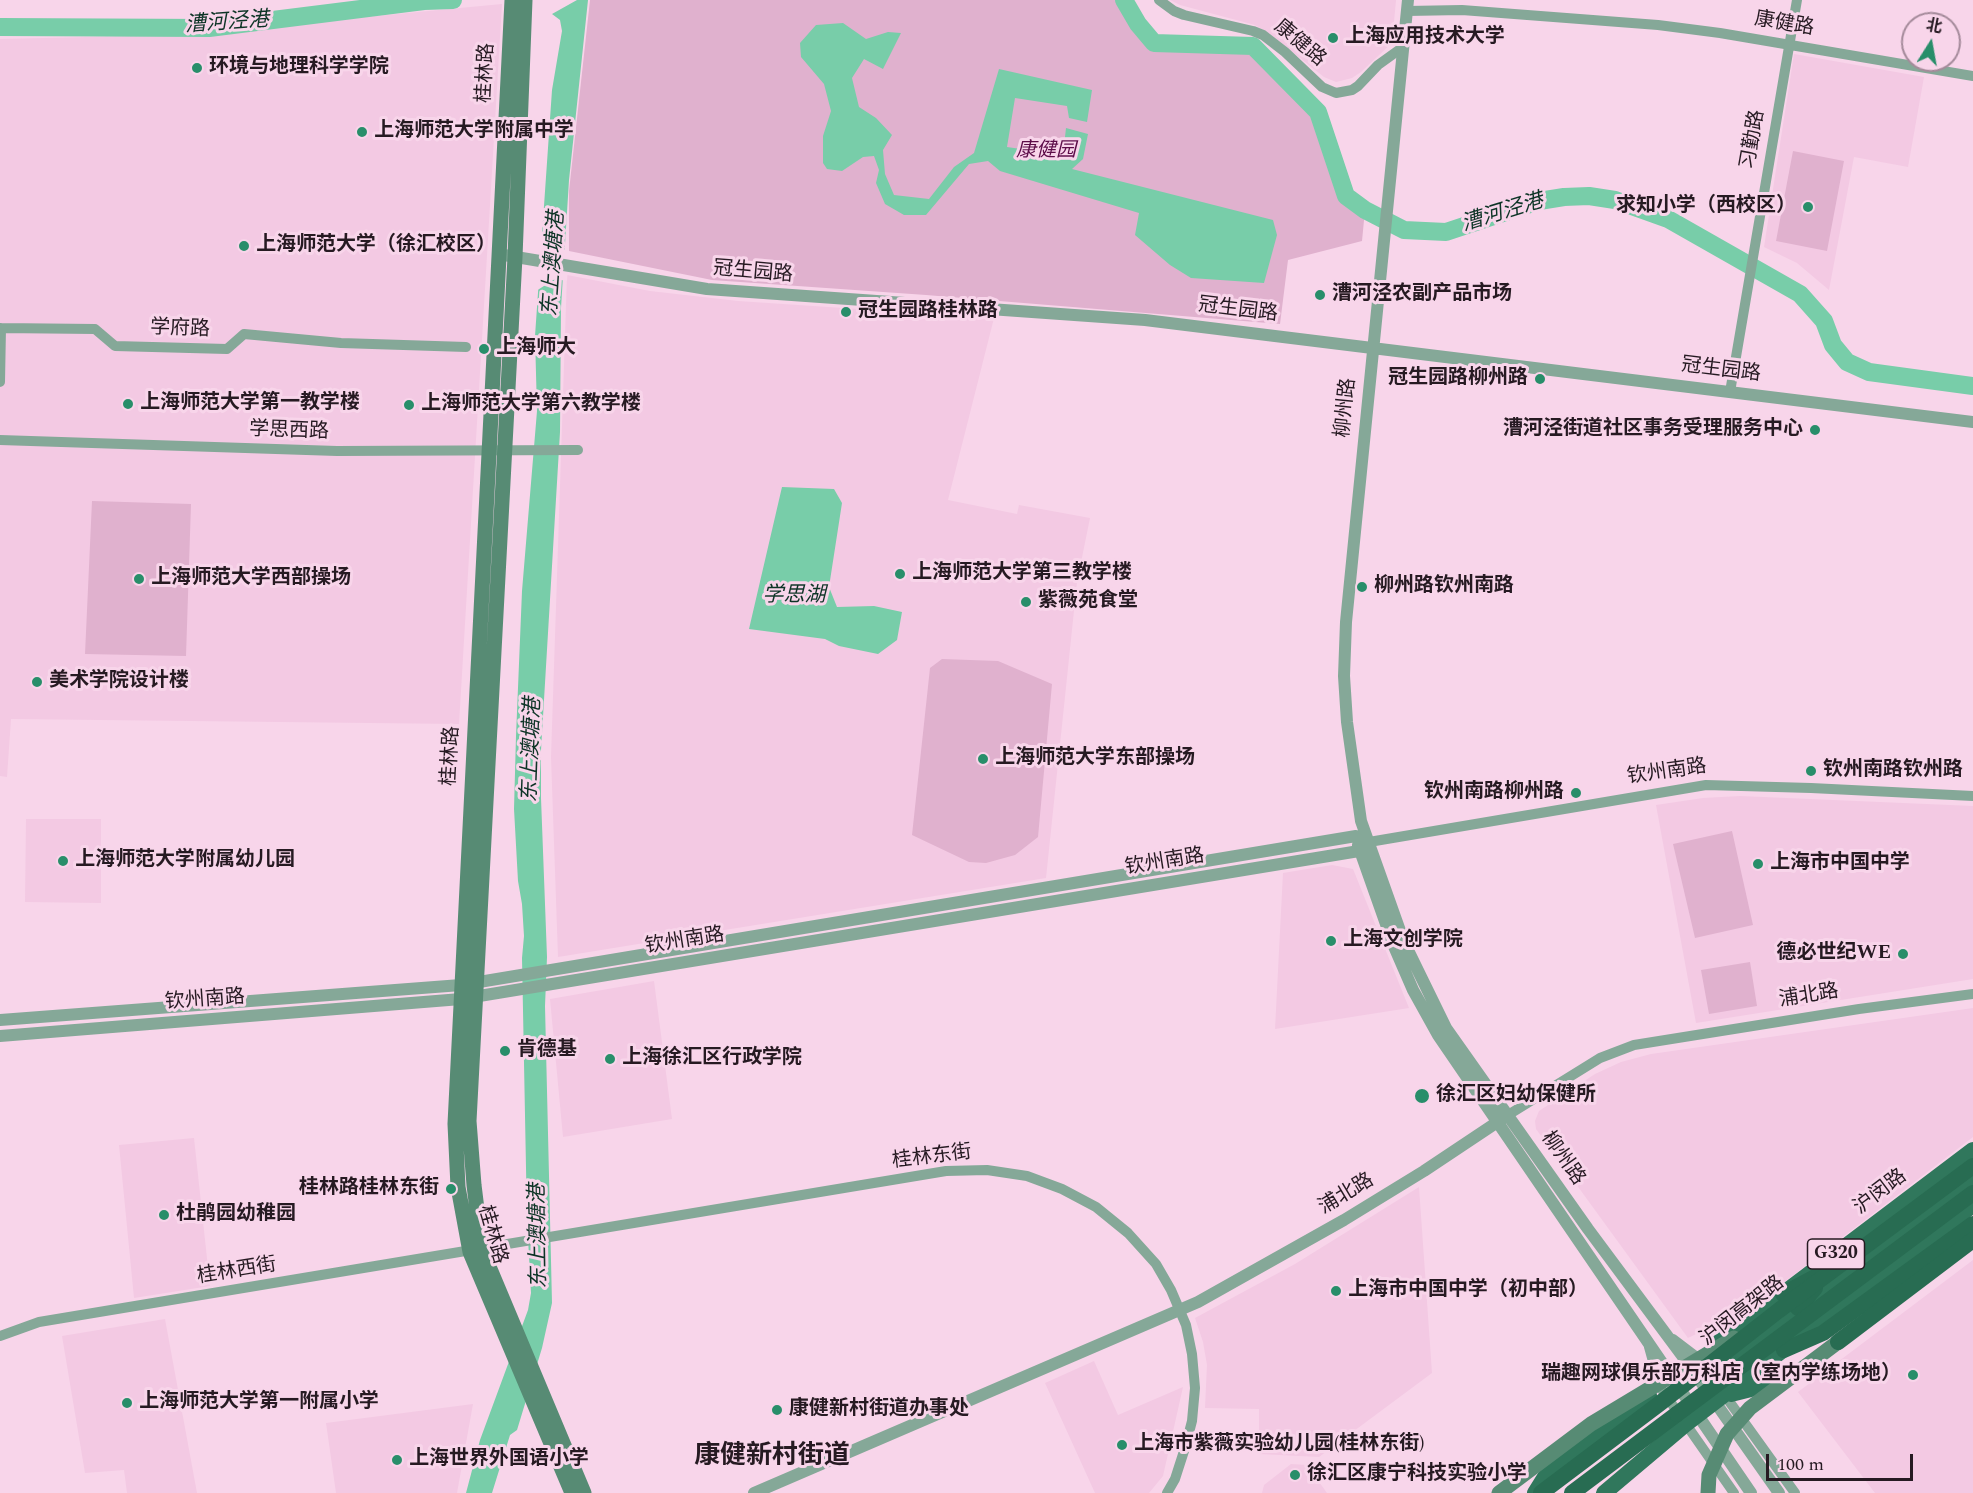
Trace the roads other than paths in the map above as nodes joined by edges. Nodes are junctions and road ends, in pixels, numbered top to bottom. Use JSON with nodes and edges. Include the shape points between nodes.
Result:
{"nodes":[{"id":1,"x":512,"y":0,"type":"edge"},
{"id":2,"x":525,"y":0,"type":"edge"},
{"id":3,"x":1159,"y":0,"type":"edge"},
{"id":4,"x":1797,"y":0,"type":"edge"},
{"id":5,"x":1408,"y":5,"type":"edge"},
{"id":6,"x":1789,"y":44,"type":"junction"},
{"id":7,"x":1403,"y":47,"type":"junction"},
{"id":8,"x":1973,"y":76,"type":"edge"},
{"id":9,"x":498,"y":254,"type":"junction"},
{"id":10,"x":514,"y":257,"type":"junction"},
{"id":11,"x":1,"y":328,"type":"edge"},
{"id":12,"x":466,"y":347,"type":"dead end"},
{"id":13,"x":1373,"y":347,"type":"junction"},
{"id":14,"x":0,"y":382,"type":"edge"},
{"id":15,"x":1730,"y":392,"type":"junction"},
{"id":16,"x":1973,"y":422,"type":"edge"},
{"id":17,"x":0,"y":440,"type":"edge"},
{"id":18,"x":488,"y":450,"type":"junction"},
{"id":19,"x":504,"y":450,"type":"junction"},
{"id":20,"x":572,"y":450,"type":"dead end"},
{"id":21,"x":1973,"y":796,"type":"edge"},
{"id":22,"x":1361,"y":821,"type":"junction"},
{"id":23,"x":1356,"y":836,"type":"junction"},
{"id":24,"x":1369,"y":842,"type":"junction"},
{"id":25,"x":1359,"y":850,"type":"junction"},
{"id":26,"x":468,"y":991,"type":"junction"},
{"id":27,"x":1973,"y":994,"type":"edge"},
{"id":28,"x":0,"y":1020,"type":"edge"},
{"id":29,"x":0,"y":1036,"type":"edge"},
{"id":30,"x":1508,"y":1115,"type":"junction"},
{"id":31,"x":1497,"y":1122,"type":"junction"},
{"id":32,"x":1973,"y":1150,"type":"edge"},
{"id":33,"x":1973,"y":1158,"type":"edge"},
{"id":34,"x":1973,"y":1166,"type":"edge"},
{"id":35,"x":1973,"y":1176,"type":"edge"},
{"id":36,"x":1973,"y":1193,"type":"edge"},
{"id":37,"x":1973,"y":1205,"type":"edge"},
{"id":38,"x":1973,"y":1224,"type":"edge"},
{"id":39,"x":1973,"y":1240,"type":"edge"},
{"id":40,"x":476,"y":1251,"type":"junction"},
{"id":41,"x":1833,"y":1267,"type":"junction"},
{"id":42,"x":1783,"y":1294,"type":"junction"},
{"id":43,"x":1797,"y":1308,"type":"junction"},
{"id":44,"x":1180,"y":1310,"type":"junction"},
{"id":45,"x":1778,"y":1311,"type":"junction"},
{"id":46,"x":0,"y":1336,"type":"edge"},
{"id":47,"x":1838,"y":1342,"type":"joint"},
{"id":48,"x":1784,"y":1350,"type":"junction"},
{"id":49,"x":1694,"y":1362,"type":"junction"},
{"id":50,"x":1705,"y":1377,"type":"junction"},
{"id":51,"x":1666,"y":1383,"type":"junction"},
{"id":52,"x":1676,"y":1398,"type":"junction"},
{"id":53,"x":1720,"y":1399,"type":"junction"},
{"id":54,"x":1692,"y":1420,"type":"junction"},
{"id":55,"x":1715,"y":1458,"type":"junction"},
{"id":56,"x":572,"y":1493,"type":"edge"},
{"id":57,"x":584,"y":1493,"type":"edge"},
{"id":58,"x":754,"y":1493,"type":"edge"},
{"id":59,"x":1167,"y":1493,"type":"edge"},
{"id":60,"x":1499,"y":1493,"type":"edge"},
{"id":61,"x":1535,"y":1493,"type":"edge"},
{"id":62,"x":1541,"y":1493,"type":"edge"},
{"id":63,"x":1572,"y":1493,"type":"edge"},
{"id":64,"x":1604,"y":1493,"type":"edge"},
{"id":65,"x":1708,"y":1493,"type":"edge"},
{"id":66,"x":1715,"y":1493,"type":"edge"},
{"id":67,"x":1734,"y":1493,"type":"edge"},
{"id":68,"x":1751,"y":1493,"type":"edge"},
{"id":69,"x":1779,"y":1493,"type":"edge"},
{"id":70,"x":1795,"y":1493,"type":"edge"}],
"edges":[{"from":1,"to":9,"type":"main road","name":"桂林路"},
{"from":2,"to":10,"type":"main road","name":"桂林路"},
{"from":3,"to":7,"type":"street","name":"康健路","via":[[1184,15],[1263,35],[1322,87],[1336,93],[1358,86]]},
{"from":4,"to":6,"type":"street","name":"习勤路"},
{"from":5,"to":6,"type":"street","name":"康健路","via":[[1658,25]]},
{"from":5,"to":7,"type":"street","name":"柳州路"},
{"from":6,"to":8,"type":"street","name":"康健路"},
{"from":6,"to":15,"type":"street","name":"习勤路"},
{"from":7,"to":13,"type":"street","name":"柳州路"},
{"from":9,"to":10,"type":"street","name":"冠生园路"},
{"from":9,"to":18,"type":"main road","name":"桂林路"},
{"from":10,"to":13,"type":"street","name":"冠生园路","via":[[707,289],[1100,315]]},
{"from":10,"to":19,"type":"main road","name":"桂林路"},
{"from":11,"to":12,"type":"street","name":"学府路","via":[[95,329],[115,346],[227,349],[244,334],[341,343]]},
{"from":11,"to":14,"type":"street"},
{"from":13,"to":15,"type":"street","name":"冠生园路"},
{"from":13,"to":22,"type":"street","name":"柳州路","via":[[1345,649],[1347,723]]},
{"from":15,"to":16,"type":"street","name":"冠生园路"},
{"from":17,"to":18,"type":"street","name":"学思西路","via":[[337,452]]},
{"from":18,"to":19,"type":"street","name":"学思西路"},
{"from":18,"to":26,"type":"main road","name":"桂林路"},
{"from":19,"to":20,"type":"street","name":"学思西路"},
{"from":19,"to":26,"type":"main road","name":"桂林路"},
{"from":21,"to":24,"type":"street","name":"钦州南路","via":[[1706,786]]},
{"from":22,"to":23,"type":"street","name":"柳州路"},
{"from":22,"to":24,"type":"street","name":"柳州路"},
{"from":23,"to":24,"type":"street"},
{"from":23,"to":25,"type":"street","name":"柳州路"},
{"from":23,"to":26,"type":"street","name":"钦州南路","via":[[516,976]]},
{"from":24,"to":25,"type":"street","name":"钦州南路"},
{"from":24,"to":30,"type":"street","name":"柳州路","via":[[1404,942],[1425,987],[1446,1028]]},
{"from":25,"to":26,"type":"street","name":"钦州南路","via":[[547,985]]},
{"from":25,"to":31,"type":"street","name":"柳州路","via":[[1413,990],[1438,1035]]},
{"from":26,"to":28,"type":"street","name":"钦州南路"},
{"from":26,"to":29,"type":"street","name":"钦州南路"},
{"from":26,"to":40,"type":"main road","name":"桂林路"},
{"from":27,"to":30,"type":"street","name":"浦北路","via":[[1634,1045],[1600,1058]]},
{"from":30,"to":31,"type":"street","name":"浦北路"},
{"from":30,"to":49,"type":"street","name":"柳州路","via":[[1667,1335]]},
{"from":31,"to":44,"type":"street","name":"浦北路","via":[[1344,1220]]},
{"from":31,"to":51,"type":"street","name":"柳州路","via":[[1649,1346]]},
{"from":32,"to":42,"type":"main road","name":"沪闵路","number":"G320"},
{"from":33,"to":41,"type":"highway"},
{"from":34,"to":45,"type":"highway","name":"沪闵高架路","bridge":true},
{"from":35,"to":43,"type":"main road"},
{"from":36,"to":63,"type":"highway","name":"沪闵高架路","bridge":true},
{"from":37,"to":48,"type":"main road"},
{"from":38,"to":48,"type":"highway","via":[[1823,1334]]},
{"from":39,"to":47,"type":"highway","bridge":true},
{"from":39,"to":53,"type":"main road","via":[[1779,1382]]},
{"from":40,"to":44,"type":"street","name":"桂林东街","via":[[946,1171],[987,1170],[1053,1185],[1096,1208],[1128,1233],[1156,1264]]},
{"from":40,"to":46,"type":"street","name":"桂林西街","via":[[39,1322]]},
{"from":40,"to":56,"type":"main road","name":"桂林路","via":[[508,1341]]},
{"from":40,"to":57,"type":"main road","name":"桂林路","via":[[514,1326]]},
{"from":41,"to":42,"type":"highway"},
{"from":41,"to":43,"type":"highway"},
{"from":42,"to":49,"type":"main road","name":"沪闵路","number":"G320"},
{"from":43,"to":50,"type":"main road"},
{"from":44,"to":58,"type":"street","name":"浦北路"},
{"from":44,"to":59,"type":"street","name":"桂林东街","via":[[1192,1354],[1195,1388],[1185,1448]]},
{"from":45,"to":60,"type":"main road","bridge":true,"via":[[1591,1424]]},
{"from":45,"to":62,"type":"highway","name":"沪闵高架路","bridge":true},
{"from":47,"to":55,"type":"main road","bridge":true,"via":[[1750,1408],[1727,1434]]},
{"from":48,"to":53,"type":"main road"},
{"from":49,"to":50,"type":"street","name":"柳州路"},
{"from":49,"to":51,"type":"main road","name":"沪闵路","number":"G320"},
{"from":50,"to":52,"type":"main road"},
{"from":50,"to":53,"type":"street","name":"柳州路"},
{"from":51,"to":52,"type":"street","name":"柳州路"},
{"from":51,"to":61,"type":"main road","name":"沪闵路","number":"G320","via":[[1550,1469]]},
{"from":52,"to":54,"type":"street","name":"柳州路"},
{"from":52,"to":61,"type":"main road"},
{"from":53,"to":54,"type":"main road"},
{"from":53,"to":69,"type":"street","name":"柳州路"},
{"from":53,"to":70,"type":"street"},
{"from":54,"to":64,"type":"main road"},
{"from":54,"to":67,"type":"street"},
{"from":54,"to":68,"type":"street","name":"柳州路"},
{"from":55,"to":65,"type":"main road","bridge":true},
{"from":55,"to":66,"type":"main road"}]}
